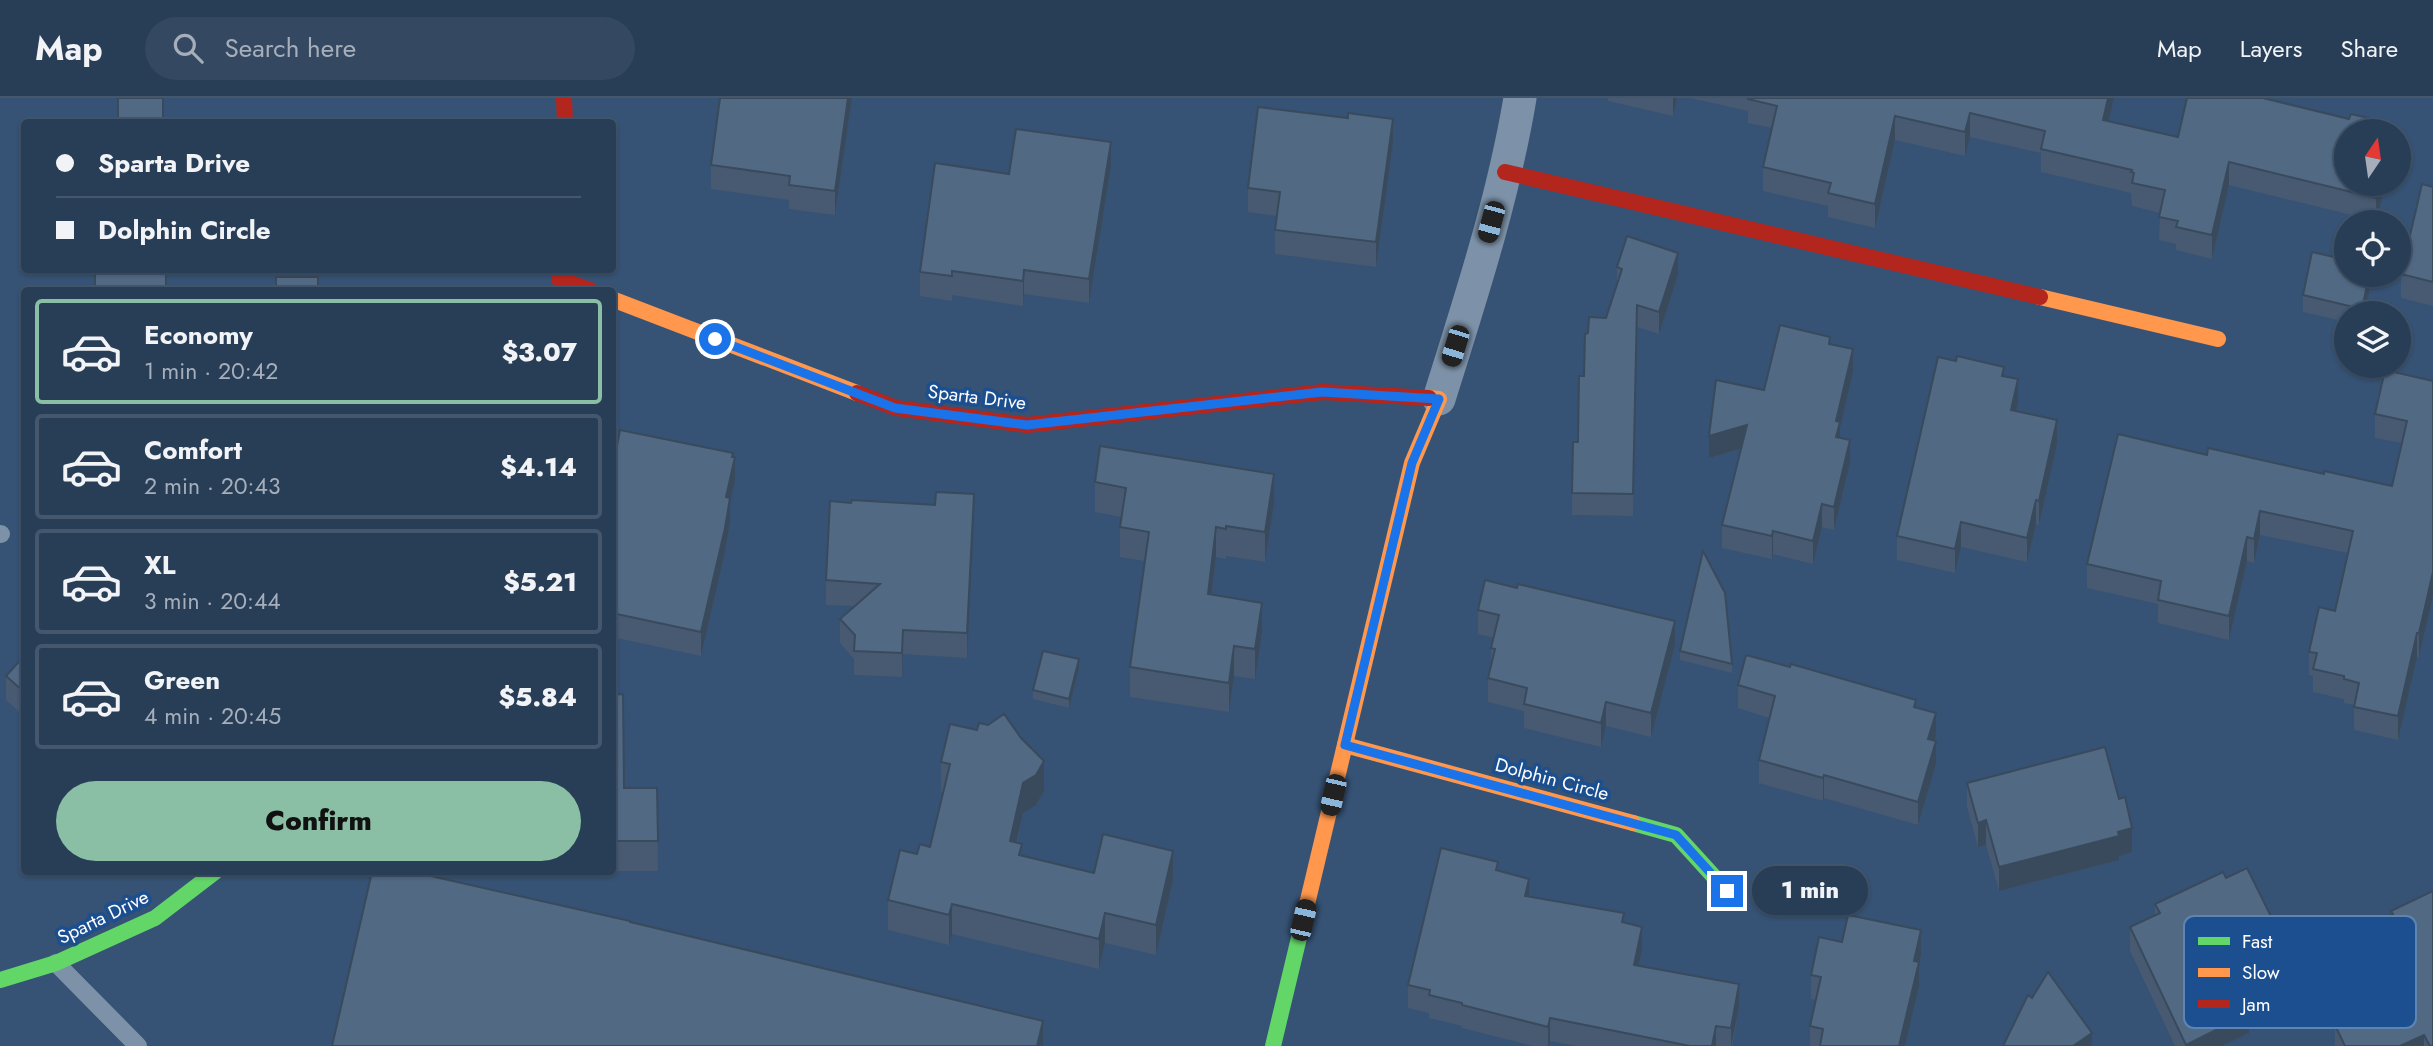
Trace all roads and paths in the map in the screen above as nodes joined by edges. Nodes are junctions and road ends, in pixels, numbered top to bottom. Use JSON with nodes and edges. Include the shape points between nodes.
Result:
{"nodes":[{"id":1,"x":564,"y":98,"type":"edge"},
{"id":2,"x":1520,"y":98,"type":"edge"},
{"id":3,"x":565,"y":119,"type":"edge"},
{"id":4,"x":1505,"y":172,"type":"junction"},
{"id":5,"x":559,"y":280,"type":"edge"},
{"id":6,"x":581,"y":287,"type":"edge"},
{"id":7,"x":616,"y":301,"type":"edge"},
{"id":8,"x":2218,"y":339,"type":"dead end"},
{"id":9,"x":1439,"y":399,"type":"junction"},
{"id":10,"x":1345,"y":745,"type":"junction"},
{"id":11,"x":211,"y":875,"type":"edge"},
{"id":12,"x":1727,"y":891,"type":"dead end"},
{"id":13,"x":56,"y":963,"type":"junction"},
{"id":14,"x":0,"y":980,"type":"edge"},
{"id":15,"x":138,"y":1046,"type":"edge"},
{"id":16,"x":1273,"y":1046,"type":"edge"}],
"edges":[{"from":1,"to":3,"type":"street"},
{"from":2,"to":4,"type":"street"},
{"from":4,"to":8,"type":"street"},
{"from":4,"to":9,"type":"street"},
{"from":5,"to":6,"type":"street"},
{"from":7,"to":9,"type":"street","name":"Sparta Drive","via":[[895,408],[1027,425],[1322,392]]},
{"from":9,"to":10,"type":"street","via":[[1412,463]]},
{"from":10,"to":12,"type":"street","name":"Dolphin Circle","via":[[1676,835]]},
{"from":10,"to":16,"type":"street"},
{"from":11,"to":13,"type":"street","name":"Sparta Drive","via":[[155,918]]},
{"from":13,"to":14,"type":"street","name":"Sparta Drive"},
{"from":13,"to":15,"type":"lane"}]}
